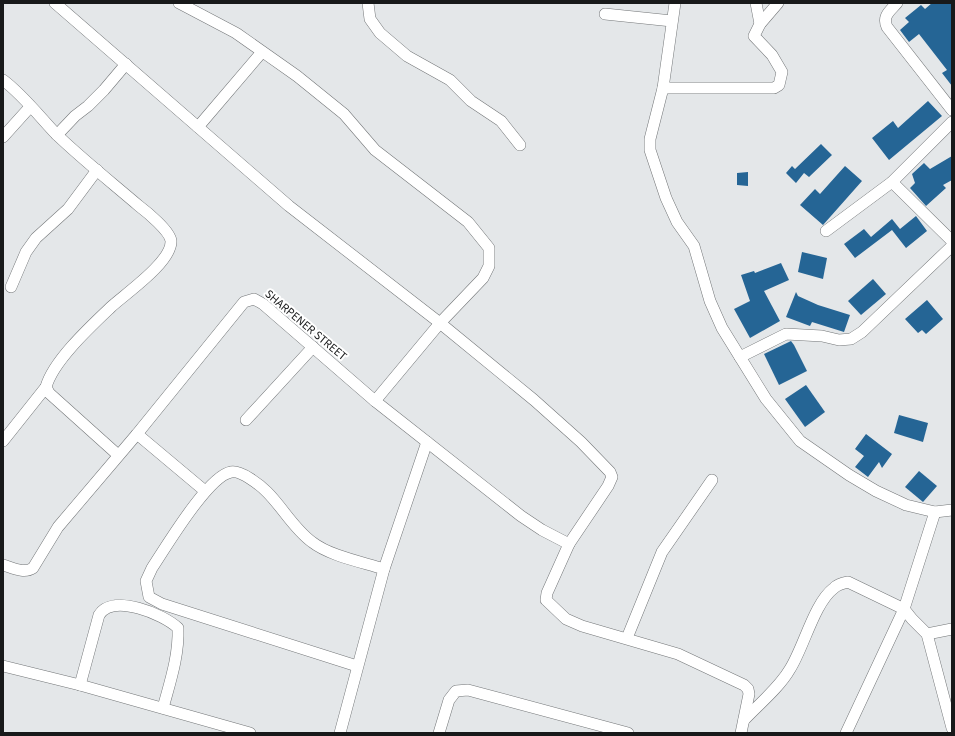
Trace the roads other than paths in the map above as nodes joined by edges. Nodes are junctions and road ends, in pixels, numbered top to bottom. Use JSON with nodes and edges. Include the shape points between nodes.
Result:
{"nodes":[{"id":1,"x":55,"y":3,"type":"edge"},
{"id":2,"x":179,"y":3,"type":"edge"},
{"id":3,"x":368,"y":3,"type":"edge"},
{"id":4,"x":675,"y":3,"type":"edge"},
{"id":5,"x":756,"y":3,"type":"edge"},
{"id":6,"x":778,"y":3,"type":"edge"},
{"id":7,"x":897,"y":3,"type":"edge"},
{"id":8,"x":605,"y":14,"type":"dead end"},
{"id":9,"x":672,"y":21,"type":"junction"},
{"id":10,"x":760,"y":24,"type":"junction"},
{"id":11,"x":262,"y":52,"type":"junction"},
{"id":12,"x":126,"y":64,"type":"junction"},
{"id":13,"x":3,"y":80,"type":"edge"},
{"id":14,"x":663,"y":88,"type":"junction"},
{"id":15,"x":30,"y":107,"type":"junction"},
{"id":16,"x":952,"y":110,"type":"edge"},
{"id":17,"x":952,"y":122,"type":"edge"},
{"id":18,"x":198,"y":126,"type":"junction"},
{"id":19,"x":57,"y":135,"type":"junction"},
{"id":20,"x":3,"y":137,"type":"edge"},
{"id":21,"x":520,"y":144,"type":"dead end"},
{"id":22,"x":97,"y":170,"type":"junction"},
{"id":23,"x":892,"y":182,"type":"junction"},
{"id":24,"x":826,"y":231,"type":"dead end"},
{"id":25,"x":952,"y":241,"type":"edge"},
{"id":26,"x":952,"y":246,"type":"edge"},
{"id":27,"x":10,"y":288,"type":"dead end"},
{"id":28,"x":440,"y":323,"type":"junction"},
{"id":29,"x":313,"y":347,"type":"junction"},
{"id":30,"x":740,"y":357,"type":"junction"},
{"id":31,"x":46,"y":387,"type":"junction"},
{"id":32,"x":375,"y":401,"type":"junction"},
{"id":33,"x":246,"y":420,"type":"dead end"},
{"id":34,"x":137,"y":434,"type":"junction"},
{"id":35,"x":3,"y":441,"type":"edge"},
{"id":36,"x":427,"y":442,"type":"junction"},
{"id":37,"x":118,"y":455,"type":"junction"},
{"id":38,"x":712,"y":480,"type":"dead end"},
{"id":39,"x":205,"y":491,"type":"junction"},
{"id":40,"x":952,"y":510,"type":"edge"},
{"id":41,"x":935,"y":512,"type":"junction"},
{"id":42,"x":569,"y":544,"type":"junction"},
{"id":43,"x":3,"y":565,"type":"edge"},
{"id":44,"x":384,"y":569,"type":"junction"},
{"id":45,"x":904,"y":609,"type":"junction"},
{"id":46,"x":952,"y":629,"type":"edge"},
{"id":47,"x":927,"y":634,"type":"junction"},
{"id":48,"x":627,"y":638,"type":"junction"},
{"id":49,"x":3,"y":666,"type":"edge"},
{"id":50,"x":357,"y":666,"type":"junction"},
{"id":51,"x":80,"y":684,"type":"junction"},
{"id":52,"x":163,"y":708,"type":"junction"},
{"id":53,"x":744,"y":720,"type":"junction"},
{"id":54,"x":952,"y":728,"type":"edge"},
{"id":55,"x":250,"y":733,"type":"edge"},
{"id":56,"x":340,"y":733,"type":"edge"},
{"id":57,"x":439,"y":733,"type":"edge"},
{"id":58,"x":628,"y":733,"type":"edge"},
{"id":59,"x":741,"y":733,"type":"edge"},
{"id":60,"x":846,"y":733,"type":"edge"}],
"edges":[{"from":1,"to":12,"type":"street"},
{"from":2,"to":11,"type":"street","via":[[236,33]]},
{"from":3,"to":21,"type":"street","via":[[370,19],[380,33],[408,56],[450,80],[471,101],[500,121]]},
{"from":4,"to":9,"type":"street"},
{"from":5,"to":10,"type":"street"},
{"from":6,"to":10,"type":"street"},
{"from":7,"to":16,"type":"street","via":[[885,15],[887,27]]},
{"from":8,"to":9,"type":"street"},
{"from":9,"to":14,"type":"street"},
{"from":10,"to":14,"type":"street","via":[[754,39],[772,55],[782,72],[779,85],[774,88]]},
{"from":11,"to":18,"type":"street"},
{"from":11,"to":28,"type":"street","via":[[298,76],[344,114],[375,150],[468,222],[486,243],[489,248],[489,266],[483,278]]},
{"from":12,"to":18,"type":"street"},
{"from":12,"to":19,"type":"street","via":[[104,90]]},
{"from":13,"to":15,"type":"street"},
{"from":14,"to":30,"type":"street","via":[[650,139],[652,159],[677,222],[694,246],[710,301],[722,328]]},
{"from":15,"to":19,"type":"street"},
{"from":15,"to":20,"type":"street"},
{"from":17,"to":23,"type":"street"},
{"from":18,"to":28,"type":"street","via":[[289,206]]},
{"from":19,"to":22,"type":"street"},
{"from":22,"to":27,"type":"street","via":[[68,209],[36,238],[26,252]]},
{"from":22,"to":31,"type":"street","via":[[168,234],[170,245],[165,256],[148,276],[110,308],[71,347],[48,379]]},
{"from":23,"to":24,"type":"street"},
{"from":23,"to":25,"type":"street"},
{"from":26,"to":30,"type":"street","via":[[862,332],[851,339],[786,334]]},
{"from":28,"to":32,"type":"street"},
{"from":28,"to":42,"type":"street","via":[[581,442],[610,472],[612,477],[608,486]]},
{"from":29,"to":32,"type":"street","name":"SHARPENER STREET"},
{"from":29,"to":33,"type":"street"},
{"from":29,"to":34,"type":"street","name":"SHARPENER STREET","via":[[263,304],[254,299],[244,302]]},
{"from":30,"to":41,"type":"street","via":[[766,399],[800,441],[876,491],[906,505]]},
{"from":31,"to":35,"type":"street"},
{"from":31,"to":37,"type":"street","via":[[49,393]]},
{"from":32,"to":36,"type":"street","name":"SHARPENER STREET"},
{"from":34,"to":37,"type":"street","name":"SHARPENER STREET"},
{"from":34,"to":39,"type":"street"},
{"from":36,"to":42,"type":"street","name":"SHARPENER STREET","via":[[521,516]]},
{"from":36,"to":44,"type":"street"},
{"from":37,"to":43,"type":"street","name":"SHARPENER STREET","via":[[58,527],[33,568],[23,571]]},
{"from":38,"to":48,"type":"street","via":[[662,552]]},
{"from":39,"to":44,"type":"street","via":[[221,476],[232,472],[242,475],[266,491],[313,543],[337,554]]},
{"from":39,"to":50,"type":"street","via":[[152,568],[146,580],[149,597],[162,604]]},
{"from":40,"to":41,"type":"street"},
{"from":41,"to":45,"type":"street"},
{"from":42,"to":48,"type":"street","via":[[546,600],[566,619]]},
{"from":44,"to":50,"type":"street"},
{"from":45,"to":47,"type":"street"},
{"from":45,"to":53,"type":"street","via":[[848,582],[834,588],[820,606],[789,671]]},
{"from":45,"to":60,"type":"street"},
{"from":46,"to":47,"type":"street"},
{"from":47,"to":54,"type":"street"},
{"from":48,"to":53,"type":"street","via":[[678,654],[744,685],[749,694]]},
{"from":49,"to":51,"type":"street"},
{"from":50,"to":56,"type":"street"},
{"from":51,"to":52,"type":"street"},
{"from":51,"to":52,"type":"street","via":[[102,610],[113,606],[132,606],[161,616],[178,628],[178,643]]},
{"from":52,"to":55,"type":"street"},
{"from":53,"to":59,"type":"street"},
{"from":57,"to":58,"type":"street","via":[[449,700],[456,691],[468,690]]}]}
